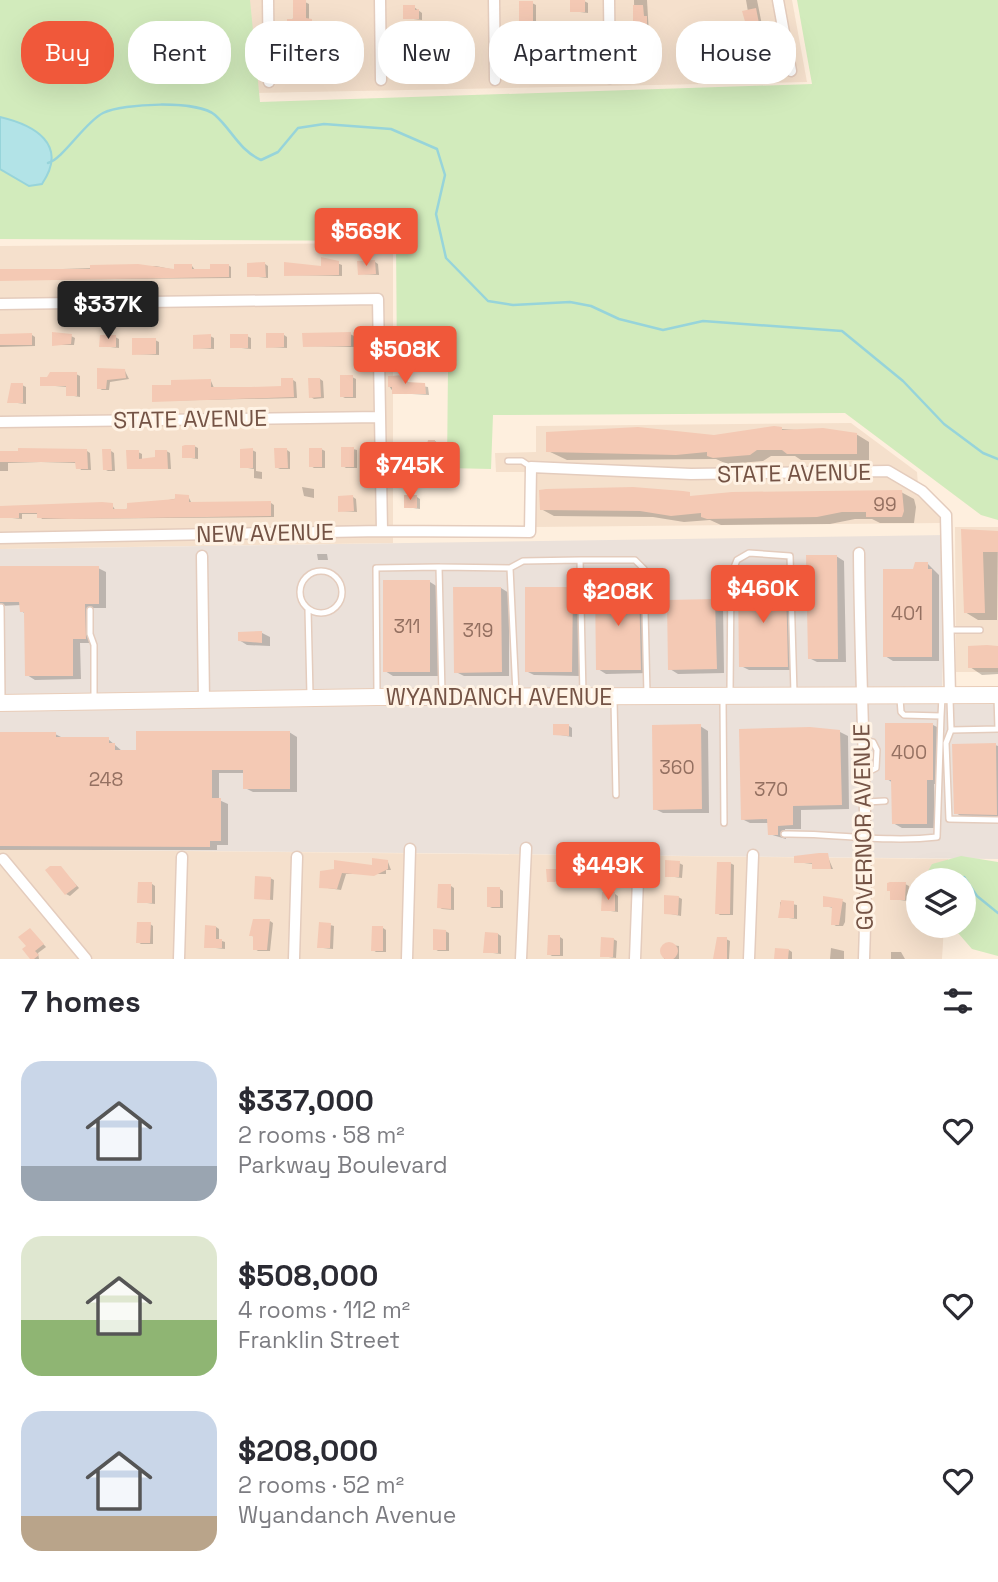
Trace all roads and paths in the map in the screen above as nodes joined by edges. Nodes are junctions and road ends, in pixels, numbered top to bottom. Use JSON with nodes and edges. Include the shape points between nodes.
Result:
{"nodes":[{"id":1,"x":268,"y":0,"type":"edge"},
{"id":2,"x":380,"y":0,"type":"edge"},
{"id":3,"x":494,"y":0,"type":"edge"},
{"id":4,"x":609,"y":0,"type":"edge"},
{"id":5,"x":778,"y":0,"type":"edge"},
{"id":6,"x":268,"y":21,"type":"edge"},
{"id":7,"x":380,"y":21,"type":"edge"},
{"id":8,"x":494,"y":21,"type":"edge"},
{"id":9,"x":609,"y":21,"type":"edge"},
{"id":10,"x":782,"y":21,"type":"edge"},
{"id":11,"x":0,"y":304,"type":"edge"},
{"id":12,"x":380,"y":416,"type":"junction"},
{"id":13,"x":0,"y":422,"type":"edge"},
{"id":14,"x":508,"y":461,"type":"dead end"},
{"id":15,"x":531,"y":467,"type":"junction"},
{"id":16,"x":382,"y":531,"type":"junction"},
{"id":17,"x":0,"y":538,"type":"edge"},
{"id":18,"x":859,"y":553,"type":"dead end"},
{"id":19,"x":202,"y":556,"type":"dead end"},
{"id":20,"x":580,"y":560,"type":"junction"},
{"id":21,"x":439,"y":567,"type":"junction"},
{"id":22,"x":510,"y":568,"type":"junction"},
{"id":23,"x":1,"y":607,"type":"edge"},
{"id":24,"x":309,"y":609,"type":"junction"},
{"id":25,"x":90,"y":610,"type":"dead end"},
{"id":26,"x":948,"y":630,"type":"junction"},
{"id":27,"x":980,"y":630,"type":"dead end"},
{"id":28,"x":997,"y":695,"type":"edge"},
{"id":29,"x":726,"y":696,"type":"junction"},
{"id":30,"x":794,"y":696,"type":"junction"},
{"id":31,"x":860,"y":696,"type":"junction"},
{"id":32,"x":900,"y":696,"type":"junction"},
{"id":33,"x":946,"y":696,"type":"junction"},
{"id":34,"x":377,"y":697,"type":"junction"},
{"id":35,"x":442,"y":697,"type":"junction"},
{"id":36,"x":516,"y":697,"type":"junction"},
{"id":37,"x":583,"y":697,"type":"junction"},
{"id":38,"x":614,"y":697,"type":"junction"},
{"id":39,"x":647,"y":697,"type":"junction"},
{"id":40,"x":310,"y":698,"type":"junction"},
{"id":41,"x":204,"y":700,"type":"junction"},
{"id":42,"x":94,"y":702,"type":"junction"},
{"id":43,"x":1,"y":703,"type":"edge"},
{"id":44,"x":941,"y":716,"type":"junction"},
{"id":45,"x":998,"y":729,"type":"edge"},
{"id":46,"x":951,"y":730,"type":"junction"},
{"id":47,"x":616,"y":794,"type":"dead end"},
{"id":48,"x":884,"y":801,"type":"dead end"},
{"id":49,"x":866,"y":802,"type":"junction"},
{"id":50,"x":998,"y":820,"type":"edge"},
{"id":51,"x":724,"y":823,"type":"dead end"},
{"id":52,"x":784,"y":834,"type":"dead end"},
{"id":53,"x":867,"y":839,"type":"junction"},
{"id":54,"x":526,"y":848,"type":"dead end"},
{"id":55,"x":410,"y":849,"type":"dead end"},
{"id":56,"x":639,"y":853,"type":"dead end"},
{"id":57,"x":753,"y":855,"type":"dead end"},
{"id":58,"x":297,"y":856,"type":"dead end"},
{"id":59,"x":182,"y":857,"type":"dead end"},
{"id":60,"x":2,"y":859,"type":"dead end"},
{"id":61,"x":86,"y":959,"type":"edge"},
{"id":62,"x":178,"y":959,"type":"edge"},
{"id":63,"x":293,"y":959,"type":"edge"},
{"id":64,"x":407,"y":959,"type":"edge"},
{"id":65,"x":521,"y":959,"type":"edge"},
{"id":66,"x":635,"y":959,"type":"edge"},
{"id":67,"x":749,"y":959,"type":"edge"},
{"id":68,"x":864,"y":959,"type":"edge"}],
"edges":[{"from":1,"to":6,"type":"street"},
{"from":2,"to":7,"type":"street"},
{"from":3,"to":8,"type":"street"},
{"from":4,"to":9,"type":"street"},
{"from":5,"to":10,"type":"street"},
{"from":11,"to":12,"type":"street","via":[[378,299]]},
{"from":12,"to":13,"type":"street","name":"STATE AVENUE"},
{"from":12,"to":16,"type":"street"},
{"from":14,"to":15,"type":"lane","via":[[523,461]]},
{"from":15,"to":16,"type":"street","name":"NEW AVENUE","via":[[530,533]]},
{"from":15,"to":26,"type":"street","name":"STATE AVENUE","via":[[691,474],[888,471],[922,491],[946,515]]},
{"from":16,"to":17,"type":"street","name":"NEW AVENUE"},
{"from":18,"to":31,"type":"street","name":"GOVERNOR AVENUE"},
{"from":19,"to":41,"type":"street"},
{"from":20,"to":22,"type":"lane","via":[[523,561]]},
{"from":20,"to":37,"type":"lane"},
{"from":20,"to":39,"type":"lane","via":[[635,559],[644,569]]},
{"from":21,"to":22,"type":"lane"},
{"from":21,"to":34,"type":"lane","via":[[376,568]]},
{"from":21,"to":35,"type":"lane"},
{"from":22,"to":36,"type":"lane"},
{"from":23,"to":43,"type":"lane"},
{"from":24,"to":24,"type":"lane","via":[[328,613],[339,604],[343,590],[336,577],[323,571],[304,579],[300,592]]},
{"from":24,"to":40,"type":"lane"},
{"from":25,"to":42,"type":"lane"},
{"from":26,"to":27,"type":"lane"},
{"from":26,"to":33,"type":"street","name":"STATE AVENUE"},
{"from":28,"to":33,"type":"street","name":"WYANDANCH AVENUE"},
{"from":28,"to":45,"type":"lane"},
{"from":29,"to":30,"type":"street","name":"WYANDANCH AVENUE"},
{"from":29,"to":30,"type":"lane","via":[[731,575],[737,559],[757,553],[790,556]]},
{"from":29,"to":39,"type":"street","name":"WYANDANCH AVENUE"},
{"from":29,"to":51,"type":"lane"},
{"from":30,"to":31,"type":"street","name":"WYANDANCH AVENUE"},
{"from":31,"to":32,"type":"street","name":"WYANDANCH AVENUE"},
{"from":31,"to":49,"type":"street","name":"GOVERNOR AVENUE"},
{"from":32,"to":33,"type":"street","name":"WYANDANCH AVENUE"},
{"from":32,"to":44,"type":"lane","via":[[904,715]]},
{"from":33,"to":44,"type":"lane"},
{"from":33,"to":46,"type":"lane"},
{"from":34,"to":35,"type":"street","name":"WYANDANCH AVENUE"},
{"from":34,"to":40,"type":"street","name":"WYANDANCH AVENUE"},
{"from":35,"to":36,"type":"street","name":"WYANDANCH AVENUE"},
{"from":36,"to":37,"type":"street","name":"WYANDANCH AVENUE"},
{"from":37,"to":38,"type":"street","name":"WYANDANCH AVENUE"},
{"from":38,"to":39,"type":"street","name":"WYANDANCH AVENUE"},
{"from":38,"to":47,"type":"lane"},
{"from":40,"to":41,"type":"street","name":"WYANDANCH AVENUE"},
{"from":41,"to":42,"type":"street","name":"WYANDANCH AVENUE"},
{"from":42,"to":43,"type":"street","name":"WYANDANCH AVENUE"},
{"from":44,"to":53,"type":"lane","via":[[937,835]]},
{"from":45,"to":46,"type":"lane"},
{"from":46,"to":50,"type":"lane","via":[[946,743],[949,819]]},
{"from":48,"to":49,"type":"lane"},
{"from":49,"to":53,"type":"street","name":"GOVERNOR AVENUE"},
{"from":52,"to":53,"type":"lane","via":[[826,833]]},
{"from":53,"to":68,"type":"street","name":"GOVERNOR AVENUE"},
{"from":54,"to":65,"type":"street"},
{"from":55,"to":64,"type":"street"},
{"from":56,"to":66,"type":"street"},
{"from":57,"to":67,"type":"street"},
{"from":58,"to":63,"type":"street"},
{"from":59,"to":62,"type":"street"},
{"from":60,"to":61,"type":"street"}]}
